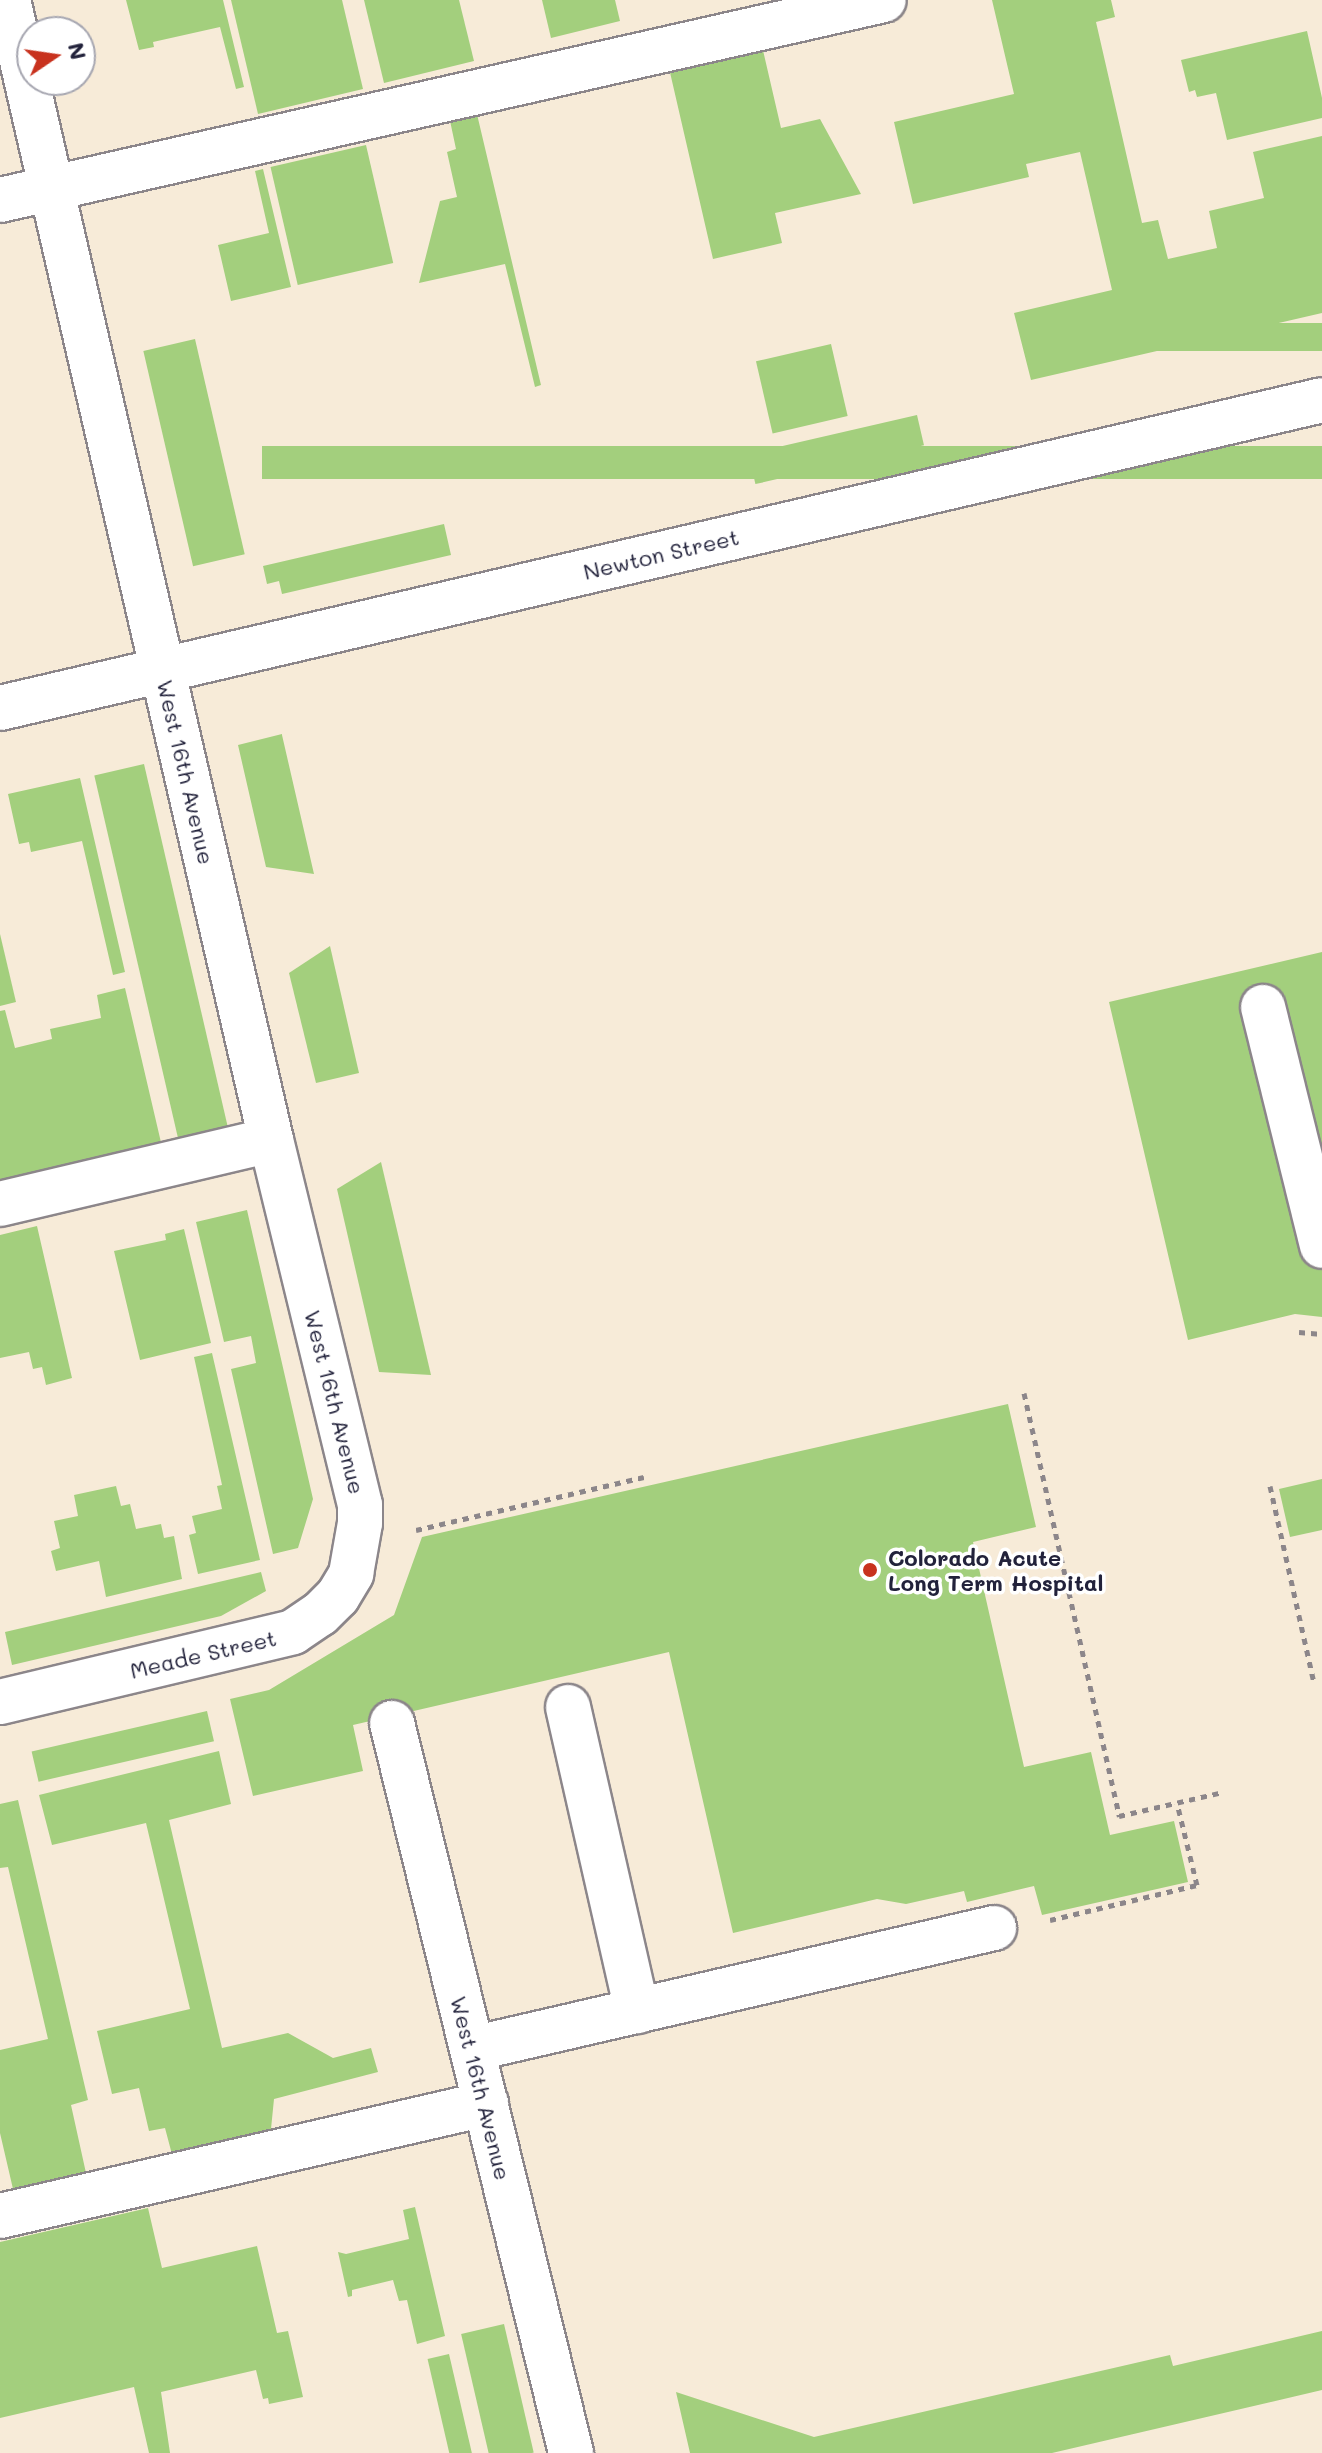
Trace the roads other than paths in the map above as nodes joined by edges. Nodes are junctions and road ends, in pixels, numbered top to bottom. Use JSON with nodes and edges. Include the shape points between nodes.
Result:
{"nodes":[{"id":1,"x":8,"y":0,"type":"edge"},
{"id":2,"x":884,"y":0,"type":"edge"},
{"id":3,"x":51,"y":188,"type":"junction"},
{"id":4,"x":0,"y":200,"type":"edge"},
{"id":5,"x":1322,"y":400,"type":"edge"},
{"id":6,"x":162,"y":670,"type":"junction"},
{"id":7,"x":0,"y":708,"type":"edge"},
{"id":8,"x":1263,"y":1007,"type":"dead end"},
{"id":9,"x":271,"y":1140,"type":"junction"},
{"id":10,"x":0,"y":1204,"type":"edge"},
{"id":11,"x":1322,"y":1246,"type":"edge"},
{"id":12,"x":359,"y":1543,"type":"joint"},
{"id":13,"x":0,"y":1702,"type":"edge"},
{"id":14,"x":568,"y":1707,"type":"dead end"},
{"id":15,"x":392,"y":1723,"type":"dead end"},
{"id":16,"x":994,"y":1928,"type":"road end"},
{"id":17,"x":637,"y":2011,"type":"junction"},
{"id":18,"x":472,"y":2049,"type":"junction"},
{"id":19,"x":486,"y":2104,"type":"junction"},
{"id":20,"x":0,"y":2216,"type":"edge"},
{"id":21,"x":571,"y":2453,"type":"edge"}],
"edges":[{"from":1,"to":3,"type":"street","name":"West 16th Avenue"},
{"from":2,"to":3,"type":"street"},
{"from":3,"to":4,"type":"street"},
{"from":3,"to":6,"type":"street","name":"West 16th Avenue"},
{"from":5,"to":6,"type":"street","name":"Newton Street"},
{"from":6,"to":7,"type":"street","name":"Newton Street"},
{"from":6,"to":9,"type":"street","name":"West 16th Avenue"},
{"from":8,"to":11,"type":"street"},
{"from":9,"to":10,"type":"street"},
{"from":9,"to":12,"type":"street","name":"West 16th Avenue","via":[[360,1505]]},
{"from":12,"to":13,"type":"street","name":"Meade Street","via":[[338,1596],[293,1632]]},
{"from":14,"to":17,"type":"street"},
{"from":15,"to":18,"type":"street","name":"West 16th Avenue"},
{"from":16,"to":17,"type":"street"},
{"from":17,"to":18,"type":"street"},
{"from":18,"to":19,"type":"street","name":"West 16th Avenue"},
{"from":19,"to":20,"type":"street"},
{"from":19,"to":21,"type":"street","name":"West 16th Avenue"}]}
